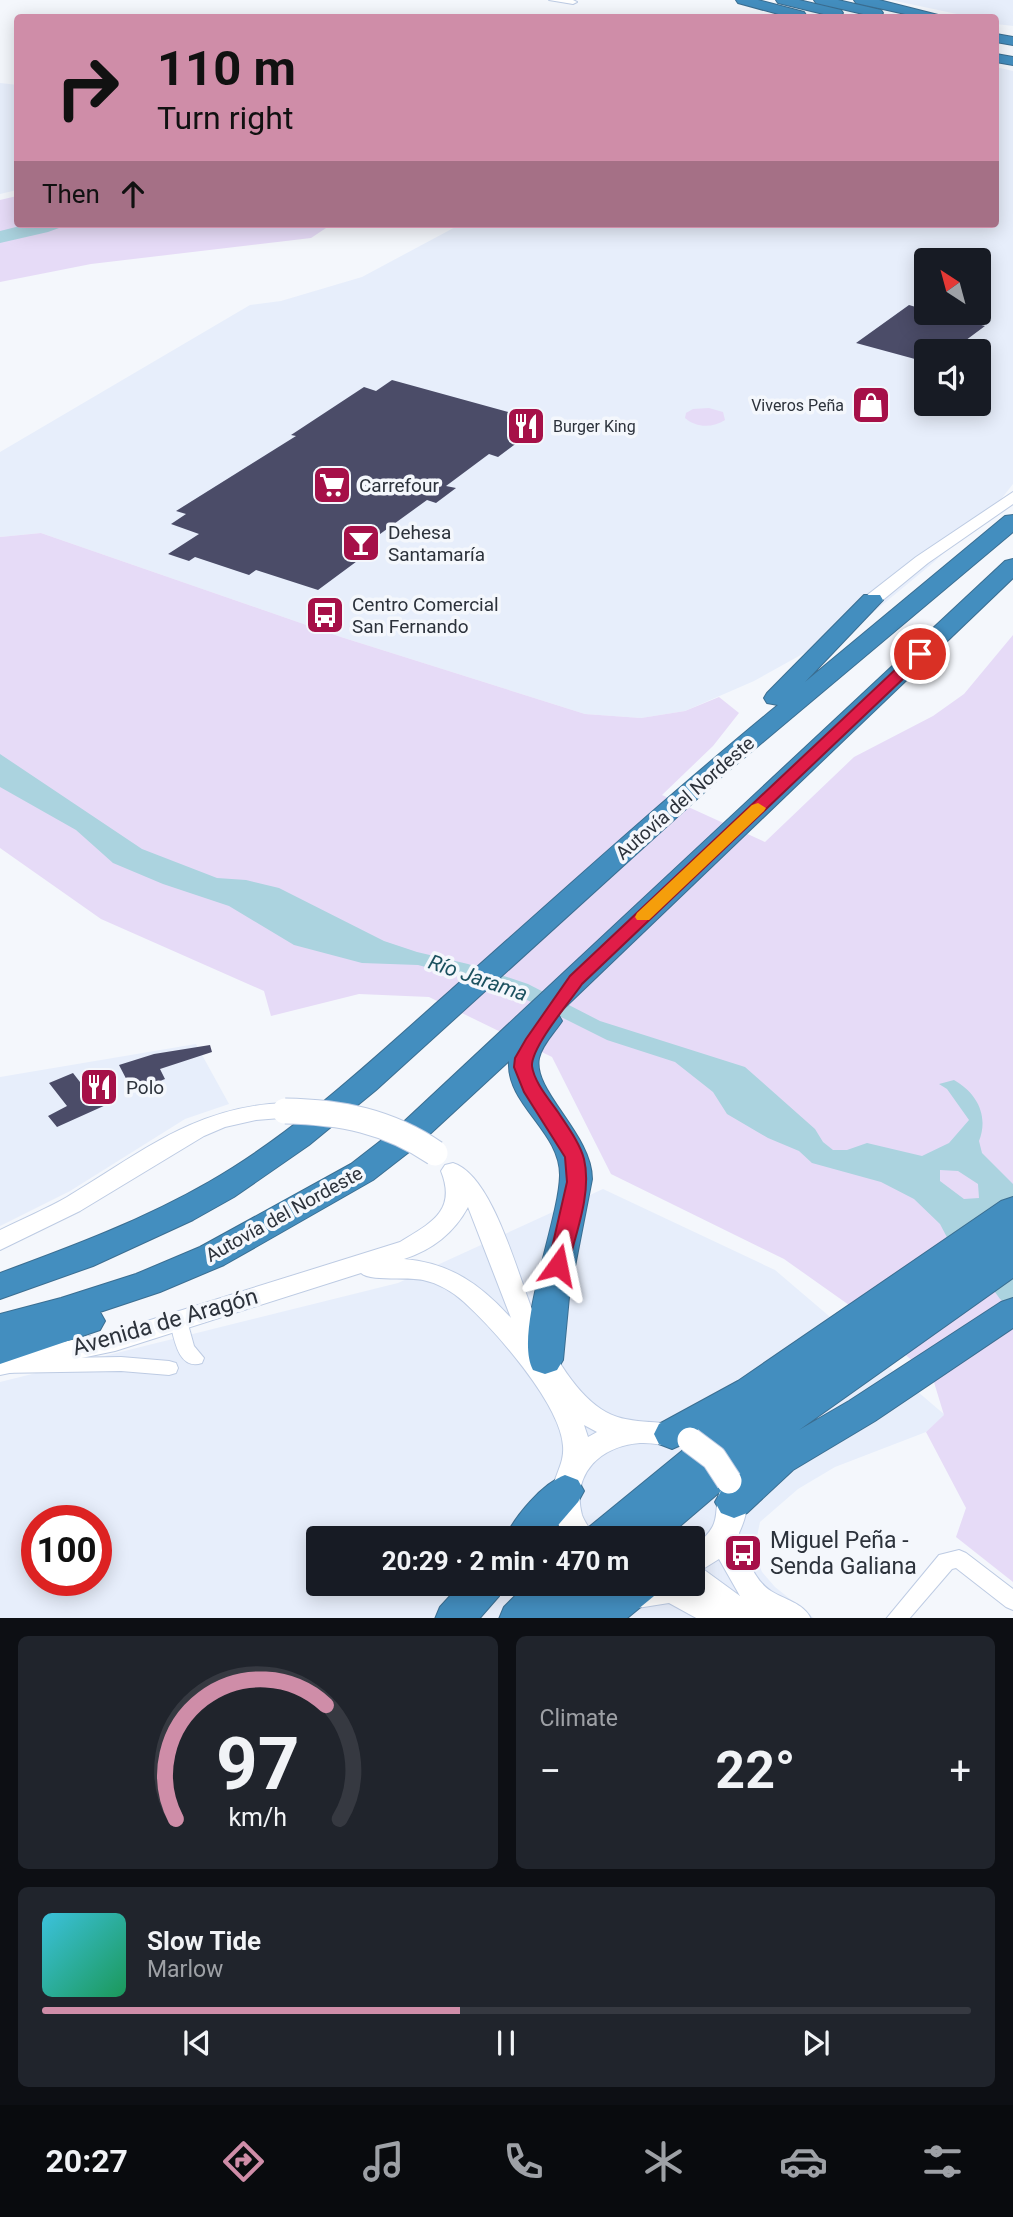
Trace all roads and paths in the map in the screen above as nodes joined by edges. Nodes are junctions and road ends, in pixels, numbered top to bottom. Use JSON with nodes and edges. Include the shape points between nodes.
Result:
{"nodes":[{"id":1,"x":553,"y":0,"type":"edge"},
{"id":2,"x":743,"y":0,"type":"edge"},
{"id":3,"x":783,"y":0,"type":"edge"},
{"id":4,"x":821,"y":0,"type":"edge"},
{"id":5,"x":860,"y":0,"type":"edge"},
{"id":6,"x":570,"y":1,"type":"edge"},
{"id":7,"x":794,"y":14,"type":"edge"},
{"id":8,"x":837,"y":14,"type":"edge"},
{"id":9,"x":879,"y":14,"type":"edge"},
{"id":10,"x":916,"y":14,"type":"edge"},
{"id":11,"x":925,"y":14,"type":"edge"},
{"id":12,"x":1013,"y":497,"type":"edge"},
{"id":13,"x":1013,"y":521,"type":"edge"},
{"id":14,"x":1013,"y":566,"type":"edge"},
{"id":15,"x":872,"y":600,"type":"joint"},
{"id":16,"x":711,"y":773,"type":"junction"},
{"id":17,"x":438,"y":1018,"type":"joint"},
{"id":18,"x":514,"y":1053,"type":"junction"},
{"id":19,"x":453,"y":1171,"type":"junction"},
{"id":20,"x":312,"y":1202,"type":"junction"},
{"id":21,"x":1013,"y":1209,"type":"edge"},
{"id":22,"x":1013,"y":1236,"type":"edge"},
{"id":23,"x":0,"y":1241,"type":"edge"},
{"id":24,"x":1013,"y":1261,"type":"edge"},
{"id":25,"x":328,"y":1274,"type":"junction"},
{"id":26,"x":951,"y":1278,"type":"junction"},
{"id":27,"x":0,"y":1286,"type":"edge"},
{"id":28,"x":1008,"y":1314,"type":"edge"},
{"id":29,"x":179,"y":1322,"type":"junction"},
{"id":30,"x":0,"y":1327,"type":"edge"},
{"id":31,"x":0,"y":1350,"type":"edge"},
{"id":32,"x":195,"y":1358,"type":"dead end"},
{"id":33,"x":545,"y":1360,"type":"junction"},
{"id":34,"x":0,"y":1365,"type":"edge"},
{"id":35,"x":169,"y":1368,"type":"dead end"},
{"id":36,"x":627,"y":1432,"type":"junction"},
{"id":37,"x":681,"y":1437,"type":"junction"},
{"id":38,"x":570,"y":1478,"type":"junction"},
{"id":39,"x":730,"y":1506,"type":"junction"},
{"id":40,"x":533,"y":1526,"type":"edge"},
{"id":41,"x":578,"y":1526,"type":"edge"},
{"id":42,"x":601,"y":1526,"type":"edge"},
{"id":43,"x":653,"y":1526,"type":"edge"},
{"id":44,"x":705,"y":1555,"type":"edge"},
{"id":45,"x":705,"y":1586,"type":"edge"},
{"id":46,"x":474,"y":1596,"type":"edge"},
{"id":47,"x":540,"y":1596,"type":"edge"},
{"id":48,"x":615,"y":1596,"type":"edge"},
{"id":49,"x":1013,"y":1601,"type":"edge"},
{"id":50,"x":597,"y":1605,"type":"edge"},
{"id":51,"x":742,"y":1612,"type":"edge"},
{"id":52,"x":455,"y":1618,"type":"edge"},
{"id":53,"x":519,"y":1618,"type":"edge"},
{"id":54,"x":559,"y":1618,"type":"edge"},
{"id":55,"x":772,"y":1618,"type":"edge"},
{"id":56,"x":789,"y":1618,"type":"edge"},
{"id":57,"x":897,"y":1618,"type":"edge"}],
"edges":[{"from":1,"to":6,"type":"street"},
{"from":2,"to":7,"type":"highway"},
{"from":3,"to":8,"type":"highway"},
{"from":4,"to":9,"type":"highway"},
{"from":5,"to":10,"type":"highway"},
{"from":5,"to":11,"type":"highway"},
{"from":12,"to":15,"type":"street"},
{"from":13,"to":16,"type":"highway","name":"Autovía del Nordeste"},
{"from":14,"to":18,"type":"highway","via":[[576,980]]},
{"from":15,"to":16,"type":"highway","via":[[743,731]]},
{"from":16,"to":17,"type":"highway","name":"Autovía del Nordeste"},
{"from":17,"to":27,"type":"highway","name":"Autovía del Nordeste","via":[[298,1137],[223,1189],[136,1233]]},
{"from":18,"to":20,"type":"highway","name":"Autovía del Nordeste","via":[[362,1172]]},
{"from":18,"to":33,"type":"highway","via":[[575,1157],[577,1182],[553,1290]]},
{"from":19,"to":23,"type":"street","bridge":true,"via":[[402,1132],[354,1115],[256,1112],[195,1130],[72,1205]]},
{"from":19,"to":25,"type":"street","name":"Avenida de Aragón","via":[[460,1198],[446,1223],[409,1248]]},
{"from":19,"to":33,"type":"street","via":[[487,1219],[518,1306]]},
{"from":20,"to":30,"type":"highway","name":"Autovía del Nordeste","via":[[212,1256],[148,1283]]},
{"from":20,"to":31,"type":"highway","via":[[260,1246],[222,1265],[114,1312]]},
{"from":21,"to":26,"type":"highway"},
{"from":22,"to":26,"type":"highway"},
{"from":24,"to":26,"type":"highway"},
{"from":25,"to":29,"type":"street","name":"Avenida de Aragón"},
{"from":25,"to":38,"type":"street","name":"Avenida de Aragón","via":[[416,1268],[457,1283],[479,1299],[505,1325],[568,1421],[576,1444]]},
{"from":26,"to":37,"type":"highway","via":[[751,1391]]},
{"from":26,"to":42,"type":"highway"},
{"from":26,"to":43,"type":"highway","via":[[786,1421]]},
{"from":28,"to":39,"type":"highway","via":[[862,1411],[780,1459]]},
{"from":29,"to":32,"type":"street","via":[[186,1350]]},
{"from":29,"to":34,"type":"street","name":"Avenida de Aragón","via":[[115,1341]]},
{"from":33,"to":36,"type":"street","via":[[583,1412]]},
{"from":34,"to":35,"type":"street"},
{"from":36,"to":37,"type":"street","via":[[647,1430]]},
{"from":36,"to":38,"type":"street","via":[[593,1448]]},
{"from":37,"to":39,"type":"street","bridge":true,"via":[[714,1458]]},
{"from":38,"to":40,"type":"highway"},
{"from":38,"to":41,"type":"street","name":"Avenida de Aragón","via":[[567,1512]]},
{"from":39,"to":44,"type":"street"},
{"from":39,"to":51,"type":"street","via":[[731,1557],[741,1577]]},
{"from":45,"to":51,"type":"street"},
{"from":46,"to":52,"type":"highway"},
{"from":47,"to":53,"type":"highway"},
{"from":48,"to":50,"type":"highway"},
{"from":49,"to":57,"type":"street","via":[[958,1559],[946,1561]]},
{"from":50,"to":51,"type":"street","via":[[663,1590]]},
{"from":50,"to":54,"type":"highway"},
{"from":51,"to":55,"type":"street"},
{"from":51,"to":56,"type":"street"}]}
